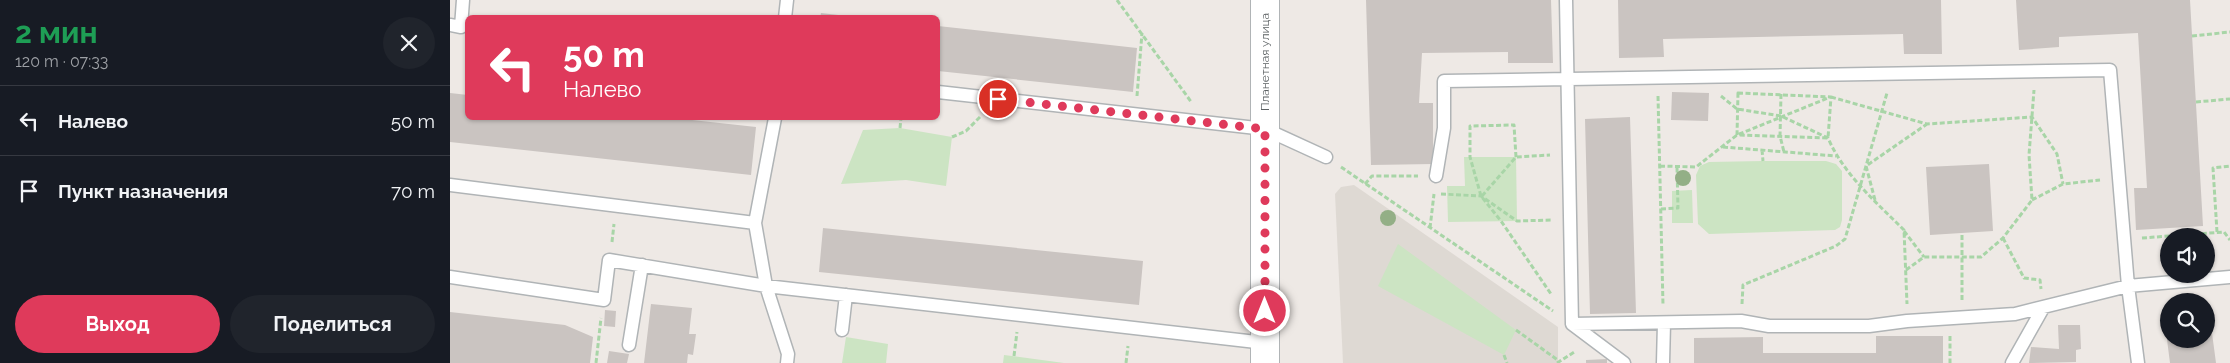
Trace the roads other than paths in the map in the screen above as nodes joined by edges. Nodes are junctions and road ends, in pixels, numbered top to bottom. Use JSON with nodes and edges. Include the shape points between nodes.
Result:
{"nodes":[{"id":1,"x":463,"y":0,"type":"edge"},
{"id":2,"x":786,"y":0,"type":"edge"},
{"id":3,"x":1265,"y":0,"type":"edge"},
{"id":4,"x":1566,"y":0,"type":"edge"},
{"id":5,"x":785,"y":15,"type":"edge"},
{"id":6,"x":450,"y":25,"type":"edge"},
{"id":7,"x":1568,"y":80,"type":"junction"},
{"id":8,"x":940,"y":92,"type":"edge"},
{"id":9,"x":775,"y":120,"type":"edge"},
{"id":10,"x":1265,"y":129,"type":"junction"},
{"id":11,"x":1326,"y":157,"type":"road end"},
{"id":12,"x":1436,"y":176,"type":"road end"},
{"id":13,"x":450,"y":185,"type":"edge"},
{"id":14,"x":755,"y":223,"type":"junction"},
{"id":15,"x":642,"y":265,"type":"junction"},
{"id":16,"x":2230,"y":276,"type":"edge"},
{"id":17,"x":450,"y":277,"type":"edge"},
{"id":18,"x":766,"y":286,"type":"junction"},
{"id":19,"x":2128,"y":286,"type":"junction"},
{"id":20,"x":846,"y":295,"type":"junction"},
{"id":21,"x":2043,"y":308,"type":"junction"},
{"id":22,"x":1664,"y":323,"type":"junction"},
{"id":23,"x":1572,"y":324,"type":"junction"},
{"id":24,"x":842,"y":330,"type":"dead end"},
{"id":25,"x":629,"y":345,"type":"dead end"},
{"id":26,"x":1265,"y":353,"type":"edge"},
{"id":27,"x":787,"y":363,"type":"edge"},
{"id":28,"x":1624,"y":363,"type":"edge"},
{"id":29,"x":1663,"y":363,"type":"edge"},
{"id":30,"x":2012,"y":363,"type":"edge"},
{"id":31,"x":2138,"y":363,"type":"edge"}],
"edges":[{"from":1,"to":6,"type":"lane","via":[[461,27]]},
{"from":2,"to":5,"type":"lane"},
{"from":3,"to":10,"type":"street","name":"Планетная улица"},
{"from":4,"to":7,"type":"lane"},
{"from":7,"to":12,"type":"lane","via":[[1444,81],[1444,128]]},
{"from":7,"to":19,"type":"lane","via":[[2110,70]]},
{"from":7,"to":23,"type":"lane"},
{"from":8,"to":10,"type":"lane"},
{"from":9,"to":14,"type":"lane"},
{"from":10,"to":11,"type":"lane"},
{"from":10,"to":26,"type":"street","name":"Планетная улица"},
{"from":13,"to":14,"type":"lane"},
{"from":14,"to":18,"type":"lane"},
{"from":15,"to":17,"type":"lane","via":[[609,260],[604,300]]},
{"from":15,"to":18,"type":"lane"},
{"from":15,"to":25,"type":"lane"},
{"from":16,"to":19,"type":"lane"},
{"from":18,"to":20,"type":"lane"},
{"from":18,"to":27,"type":"lane","via":[[788,354]]},
{"from":19,"to":21,"type":"lane"},
{"from":19,"to":31,"type":"lane"},
{"from":20,"to":24,"type":"lane"},
{"from":20,"to":26,"type":"lane"},
{"from":21,"to":22,"type":"lane","via":[[2015,314],[1869,326],[1769,326],[1741,321]]},
{"from":21,"to":30,"type":"lane"},
{"from":22,"to":23,"type":"lane"},
{"from":22,"to":29,"type":"lane"},
{"from":23,"to":28,"type":"lane"}]}
